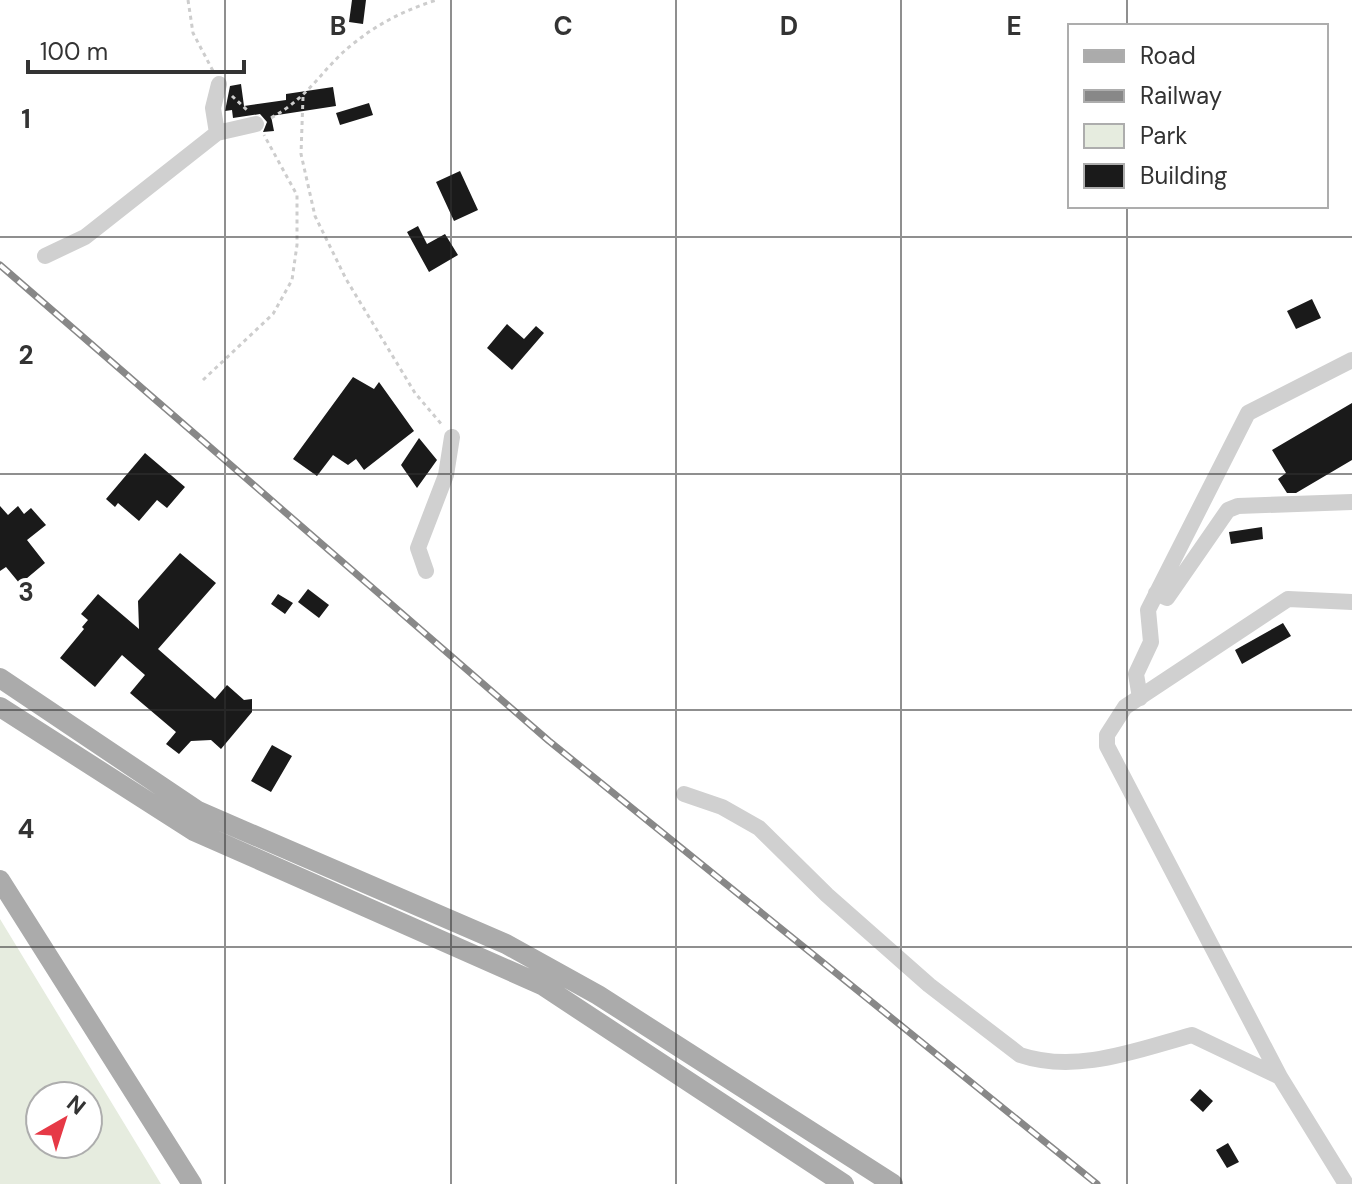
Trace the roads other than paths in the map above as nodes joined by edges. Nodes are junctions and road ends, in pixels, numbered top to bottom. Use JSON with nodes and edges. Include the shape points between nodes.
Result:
{"nodes":[{"id":1,"x":219,"y":84,"type":"road end"},
{"id":2,"x":258,"y":123,"type":"road end"},
{"id":3,"x":217,"y":133,"type":"junction"},
{"id":4,"x":45,"y":256,"type":"dead end"},
{"id":5,"x":1352,"y":360,"type":"edge"},
{"id":6,"x":452,"y":437,"type":"road end"},
{"id":7,"x":1352,"y":502,"type":"edge"},
{"id":8,"x":426,"y":571,"type":"dead end"},
{"id":9,"x":1156,"y":593,"type":"junction"},
{"id":10,"x":1352,"y":602,"type":"edge"},
{"id":11,"x":0,"y":678,"type":"edge"},
{"id":12,"x":1140,"y":698,"type":"junction"},
{"id":13,"x":0,"y":707,"type":"edge"},
{"id":14,"x":684,"y":794,"type":"dead end"},
{"id":15,"x":0,"y":880,"type":"edge"},
{"id":16,"x":1280,"y":1077,"type":"junction"},
{"id":17,"x":192,"y":1184,"type":"edge"},
{"id":18,"x":844,"y":1184,"type":"edge"},
{"id":19,"x":893,"y":1184,"type":"edge"},
{"id":20,"x":1346,"y":1184,"type":"edge"}],
"edges":[{"from":1,"to":3,"type":"street","via":[[213,108]]},
{"from":2,"to":3,"type":"street"},
{"from":3,"to":4,"type":"street","via":[[85,237]]},
{"from":5,"to":9,"type":"street","via":[[1248,413]]},
{"from":6,"to":8,"type":"street","via":[[446,475],[418,548]]},
{"from":7,"to":9,"type":"street","via":[[1228,510],[1167,598]]},
{"from":9,"to":12,"type":"street","via":[[1148,610],[1151,642],[1136,674]]},
{"from":10,"to":12,"type":"street","via":[[1288,599]]},
{"from":11,"to":19,"type":"main road","via":[[198,811],[506,944],[598,995]]},
{"from":12,"to":16,"type":"street","via":[[1125,707],[1107,735],[1107,746]]},
{"from":13,"to":18,"type":"main road","via":[[194,831],[542,985]]},
{"from":14,"to":16,"type":"street","via":[[759,828],[929,985],[1020,1055],[1037,1061],[1095,1061],[1192,1035]]},
{"from":15,"to":17,"type":"main road"},
{"from":16,"to":20,"type":"street"}]}
